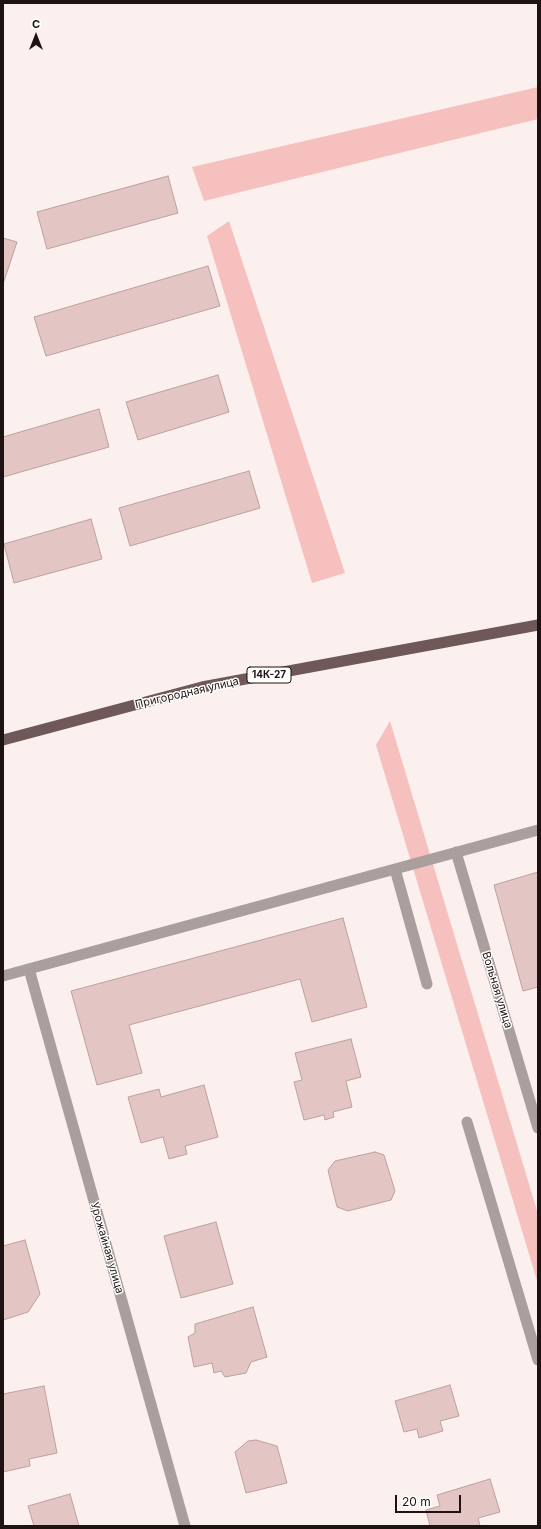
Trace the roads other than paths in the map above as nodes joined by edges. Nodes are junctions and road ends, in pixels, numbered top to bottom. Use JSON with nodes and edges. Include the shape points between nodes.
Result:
{"nodes":[{"id":1,"x":538,"y":625,"type":"edge"},
{"id":2,"x":3,"y":740,"type":"edge"},
{"id":3,"x":538,"y":830,"type":"edge"},
{"id":4,"x":456,"y":852,"type":"junction"},
{"id":5,"x":395,"y":869,"type":"junction"},
{"id":6,"x":29,"y":969,"type":"junction"},
{"id":7,"x":3,"y":976,"type":"edge"},
{"id":8,"x":428,"y":984,"type":"dead end"},
{"id":9,"x":467,"y":1122,"type":"dead end"},
{"id":10,"x":538,"y":1128,"type":"edge"},
{"id":11,"x":538,"y":1360,"type":"edge"},
{"id":12,"x":185,"y":1526,"type":"edge"}],
"edges":[{"from":1,"to":2,"type":"main road","name":"Пригородная улица","number":"14К-27","via":[[202,687]]},
{"from":3,"to":4,"type":"street"},
{"from":4,"to":5,"type":"street"},
{"from":4,"to":10,"type":"street","name":"Вольная улица"},
{"from":5,"to":6,"type":"street"},
{"from":5,"to":8,"type":"street"},
{"from":6,"to":7,"type":"street"},
{"from":6,"to":12,"type":"street","name":"Урожайная улица"},
{"from":9,"to":11,"type":"street"}]}
